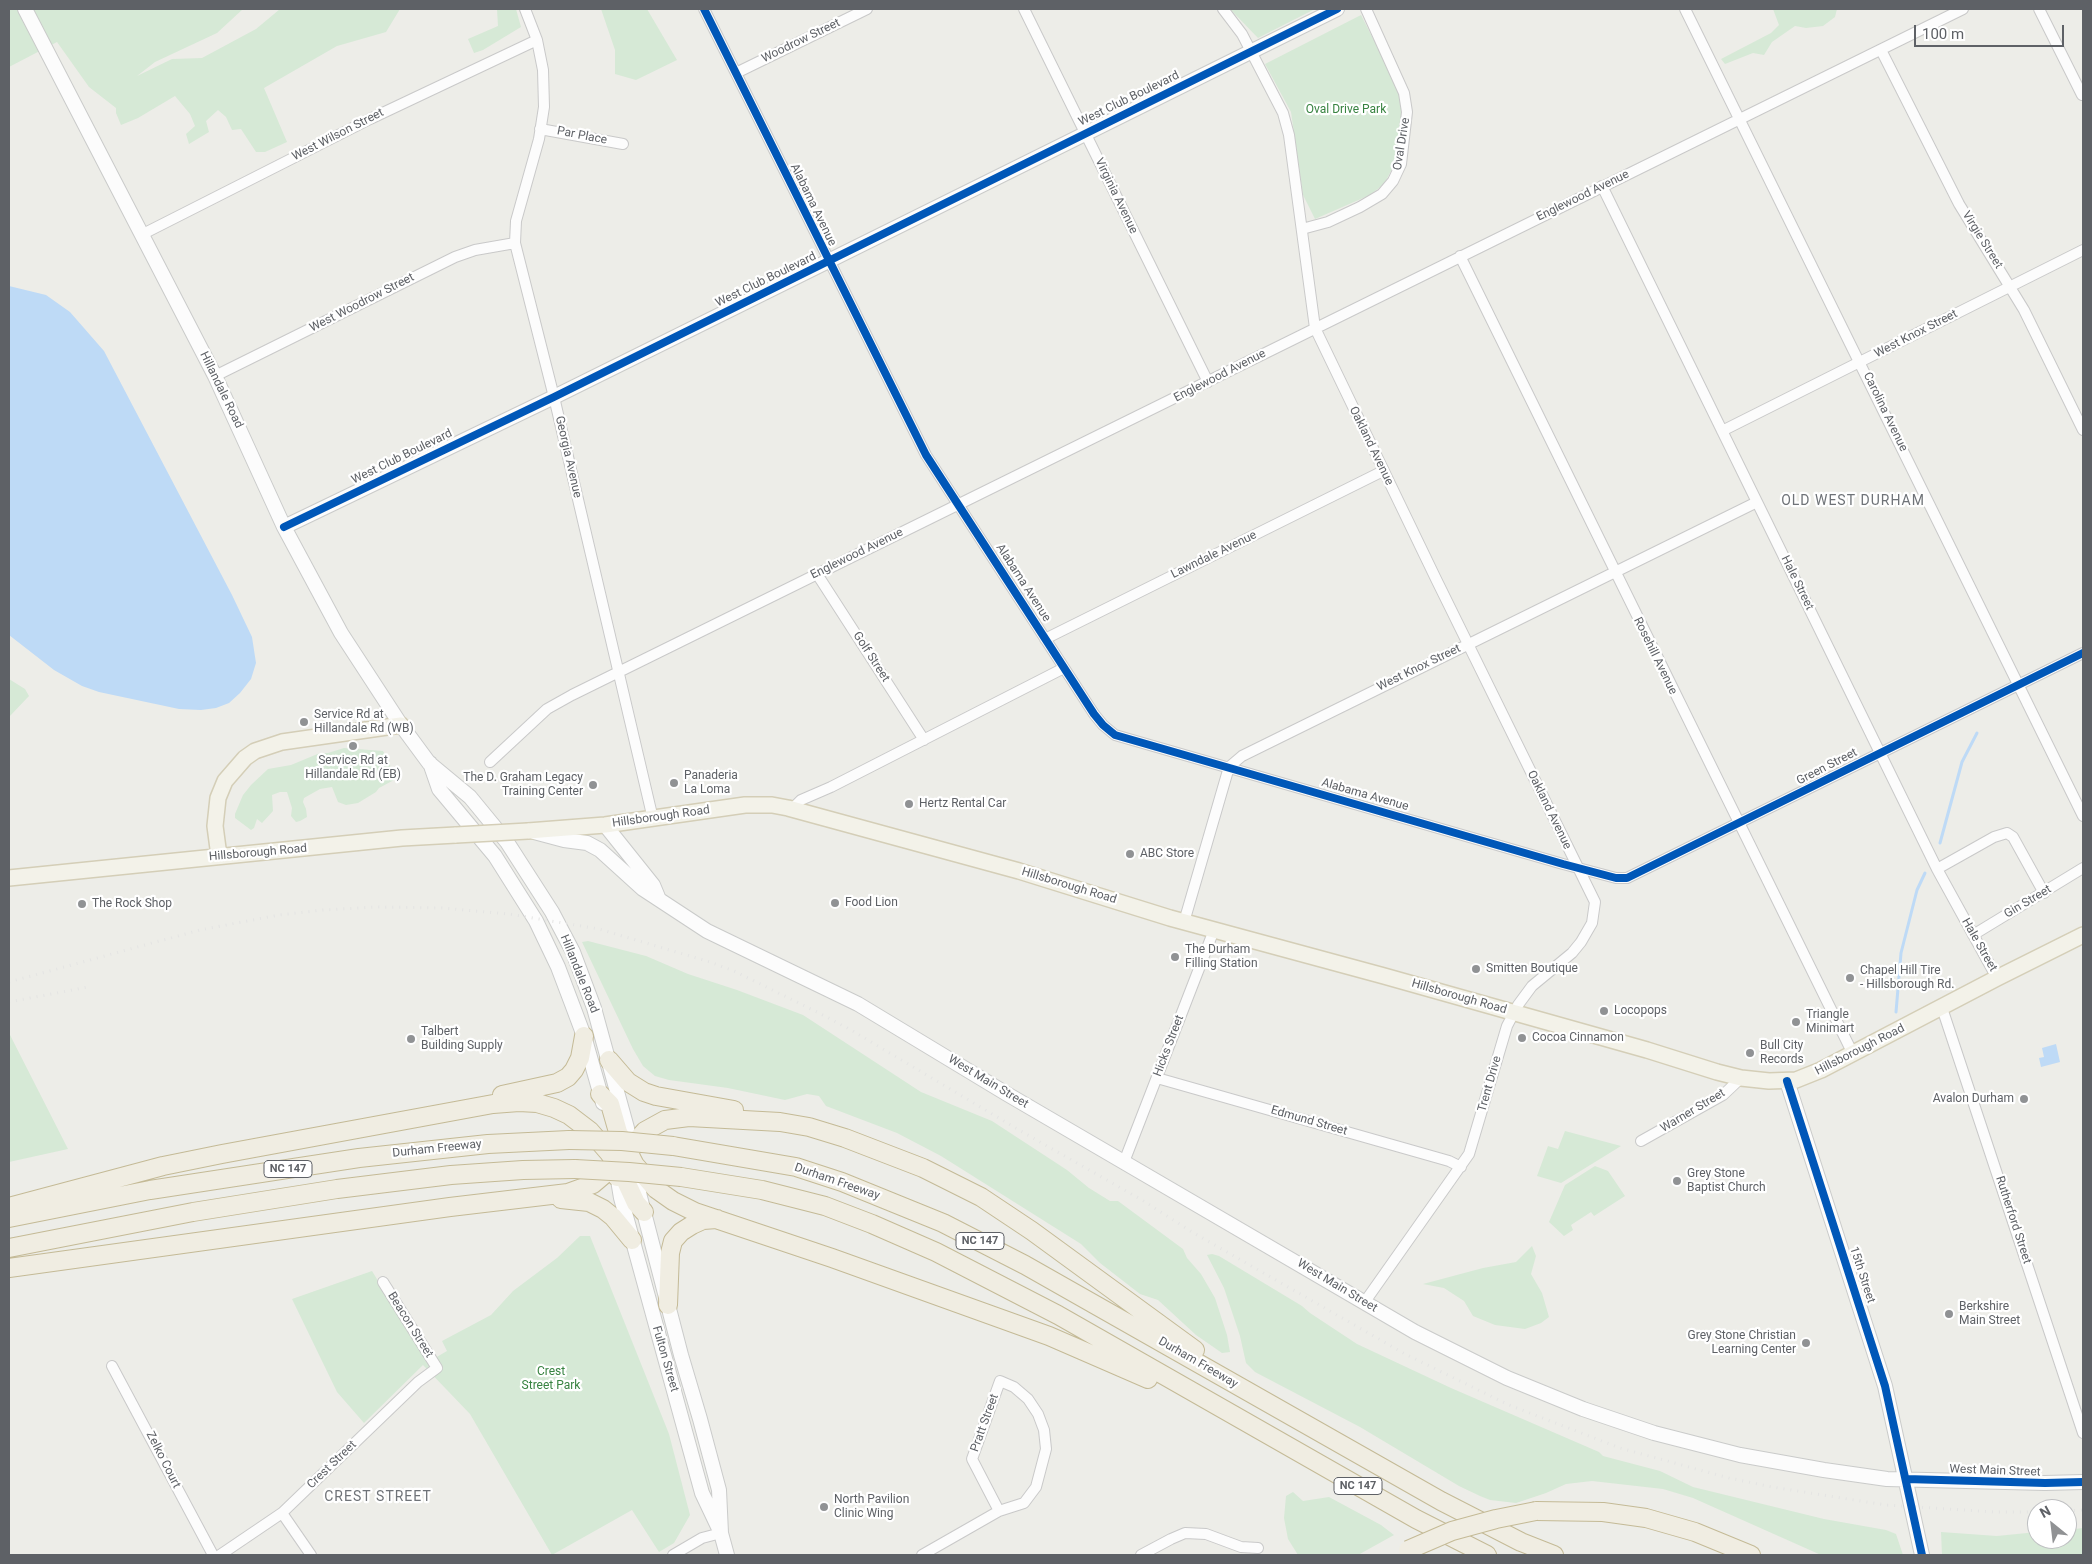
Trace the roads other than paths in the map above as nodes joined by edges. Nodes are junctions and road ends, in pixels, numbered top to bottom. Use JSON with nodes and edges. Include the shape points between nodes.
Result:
{"nodes":[{"id":1,"x":25,"y":9,"type":"edge"},
{"id":2,"x":525,"y":9,"type":"edge"},
{"id":3,"x":704,"y":9,"type":"edge"},
{"id":4,"x":866,"y":9,"type":"edge"},
{"id":5,"x":1024,"y":9,"type":"edge"},
{"id":6,"x":1223,"y":9,"type":"edge"},
{"id":7,"x":1336,"y":9,"type":"edge"},
{"id":8,"x":1366,"y":9,"type":"edge"},
{"id":9,"x":1685,"y":9,"type":"edge"},
{"id":10,"x":1963,"y":9,"type":"edge"},
{"id":11,"x":2039,"y":9,"type":"edge"},
{"id":12,"x":537,"y":40,"type":"junction"},
{"id":13,"x":1881,"y":50,"type":"junction"},
{"id":14,"x":1251,"y":51,"type":"junction"},
{"id":15,"x":736,"y":73,"type":"junction"},
{"id":16,"x":2082,"y":95,"type":"dead end"},
{"id":17,"x":1739,"y":119,"type":"junction"},
{"id":18,"x":540,"y":129,"type":"junction"},
{"id":19,"x":1085,"y":134,"type":"junction"},
{"id":20,"x":623,"y":144,"type":"dead end"},
{"id":21,"x":1602,"y":186,"type":"junction"},
{"id":22,"x":1302,"y":229,"type":"junction"},
{"id":23,"x":141,"y":235,"type":"junction"},
{"id":24,"x":515,"y":243,"type":"junction"},
{"id":25,"x":2083,"y":250,"type":"edge"},
{"id":26,"x":1460,"y":256,"type":"junction"},
{"id":27,"x":828,"y":261,"type":"junction"},
{"id":28,"x":2012,"y":287,"type":"junction"},
{"id":29,"x":1315,"y":328,"type":"junction"},
{"id":30,"x":1861,"y":362,"type":"junction"},
{"id":31,"x":215,"y":376,"type":"junction"},
{"id":32,"x":1208,"y":382,"type":"junction"},
{"id":33,"x":554,"y":397,"type":"junction"},
{"id":34,"x":2083,"y":430,"type":"edge"},
{"id":35,"x":1722,"y":431,"type":"junction"},
{"id":36,"x":1383,"y":471,"type":"junction"},
{"id":37,"x":1757,"y":502,"type":"junction"},
{"id":38,"x":959,"y":504,"type":"junction"},
{"id":39,"x":284,"y":527,"type":"junction"},
{"id":40,"x":1614,"y":572,"type":"junction"},
{"id":41,"x":817,"y":574,"type":"junction"},
{"id":42,"x":1046,"y":639,"type":"junction"},
{"id":43,"x":1468,"y":643,"type":"junction"},
{"id":44,"x":2083,"y":653,"type":"edge"},
{"id":45,"x":1064,"y":668,"type":"junction"},
{"id":46,"x":620,"y":672,"type":"junction"},
{"id":47,"x":2019,"y":684,"type":"junction"},
{"id":48,"x":401,"y":724,"type":"junction"},
{"id":49,"x":924,"y":740,"type":"junction"},
{"id":50,"x":1881,"y":753,"type":"junction"},
{"id":51,"x":490,"y":762,"type":"dead end"},
{"id":52,"x":430,"y":763,"type":"junction"},
{"id":53,"x":1229,"y":767,"type":"junction"},
{"id":54,"x":795,"y":809,"type":"junction"},
{"id":55,"x":2083,"y":816,"type":"edge"},
{"id":56,"x":653,"y":819,"type":"junction"},
{"id":57,"x":1739,"y":824,"type":"junction"},
{"id":58,"x":605,"y":825,"type":"junction"},
{"id":59,"x":528,"y":831,"type":"junction"},
{"id":60,"x":219,"y":856,"type":"junction"},
{"id":61,"x":1578,"y":868,"type":"junction"},
{"id":62,"x":1937,"y":868,"type":"junction"},
{"id":63,"x":2083,"y":868,"type":"edge"},
{"id":64,"x":9,"y":878,"type":"edge"},
{"id":65,"x":2044,"y":893,"type":"junction"},
{"id":66,"x":658,"y":897,"type":"junction"},
{"id":67,"x":1184,"y":922,"type":"junction"},
{"id":68,"x":1214,"y":930,"type":"junction"},
{"id":69,"x":1973,"y":934,"type":"junction"},
{"id":70,"x":2083,"y":936,"type":"edge"},
{"id":71,"x":1997,"y":978,"type":"junction"},
{"id":72,"x":1942,"y":1008,"type":"junction"},
{"id":73,"x":1513,"y":1013,"type":"junction"},
{"id":74,"x":584,"y":1036,"type":"junction"},
{"id":75,"x":1853,"y":1054,"type":"junction"},
{"id":76,"x":609,"y":1060,"type":"junction"},
{"id":77,"x":1157,"y":1078,"type":"junction"},
{"id":78,"x":1741,"y":1078,"type":"junction"},
{"id":79,"x":1787,"y":1080,"type":"junction"},
{"id":80,"x":600,"y":1094,"type":"joint"},
{"id":81,"x":443,"y":1114,"type":"junction"},
{"id":82,"x":780,"y":1122,"type":"junction"},
{"id":83,"x":1642,"y":1141,"type":"dead end"},
{"id":84,"x":624,"y":1159,"type":"junction"},
{"id":85,"x":1124,"y":1162,"type":"junction"},
{"id":86,"x":1461,"y":1167,"type":"junction"},
{"id":87,"x":552,"y":1195,"type":"junction"},
{"id":88,"x":642,"y":1205,"type":"joint"},
{"id":89,"x":9,"y":1207,"type":"edge"},
{"id":90,"x":9,"y":1218,"type":"edge"},
{"id":91,"x":717,"y":1219,"type":"junction"},
{"id":92,"x":632,"y":1240,"type":"junction"},
{"id":93,"x":9,"y":1248,"type":"edge"},
{"id":94,"x":9,"y":1268,"type":"edge"},
{"id":95,"x":383,"y":1282,"type":"dead end"},
{"id":96,"x":1364,"y":1302,"type":"junction"},
{"id":97,"x":668,"y":1305,"type":"junction"},
{"id":98,"x":112,"y":1366,"type":"dead end"},
{"id":99,"x":437,"y":1368,"type":"joint"},
{"id":100,"x":1261,"y":1400,"type":"junction"},
{"id":101,"x":1231,"y":1414,"type":"junction"},
{"id":102,"x":2083,"y":1433,"type":"edge"},
{"id":103,"x":1906,"y":1479,"type":"junction"},
{"id":104,"x":2083,"y":1482,"type":"edge"},
{"id":105,"x":999,"y":1511,"type":"junction"},
{"id":106,"x":282,"y":1513,"type":"junction"},
{"id":107,"x":721,"y":1532,"type":"junction"},
{"id":108,"x":1258,"y":1548,"type":"dead end"},
{"id":109,"x":1403,"y":1553,"type":"edge"},
{"id":110,"x":214,"y":1555,"type":"edge"},
{"id":111,"x":220,"y":1555,"type":"edge"},
{"id":112,"x":311,"y":1555,"type":"edge"},
{"id":113,"x":673,"y":1555,"type":"edge"},
{"id":114,"x":728,"y":1555,"type":"edge"},
{"id":115,"x":922,"y":1555,"type":"edge"},
{"id":116,"x":1141,"y":1555,"type":"edge"},
{"id":117,"x":1486,"y":1555,"type":"edge"},
{"id":118,"x":1554,"y":1555,"type":"edge"},
{"id":119,"x":1752,"y":1555,"type":"edge"},
{"id":120,"x":1922,"y":1555,"type":"edge"}],
"edges":[{"from":1,"to":23,"type":"main road","name":"Hillandale Road"},
{"from":2,"to":12,"type":"street","name":"Georgia Avenue"},
{"from":3,"to":15,"type":"street","name":"Alabama Avenue"},
{"from":4,"to":15,"type":"street","name":"Woodrow Street"},
{"from":5,"to":19,"type":"street","name":"Virginia Avenue"},
{"from":6,"to":14,"type":"street","name":"Oakland Avenue"},
{"from":7,"to":14,"type":"main road","name":"West Club Boulevard"},
{"from":8,"to":22,"type":"street","name":"Oval Drive","via":[[1404,93],[1407,112],[1401,164],[1382,194],[1328,222]]},
{"from":9,"to":17,"type":"street","name":"Carolina Avenue"},
{"from":10,"to":13,"type":"street","name":"Englewood Avenue"},
{"from":11,"to":16,"type":"street"},
{"from":12,"to":18,"type":"street","name":"Georgia Avenue","via":[[543,70],[544,107]]},
{"from":12,"to":23,"type":"street","name":"West Wilson Street","via":[[370,119]]},
{"from":13,"to":17,"type":"street","name":"Englewood Avenue"},
{"from":13,"to":28,"type":"street","name":"Virgie Street","via":[[1959,204]]},
{"from":14,"to":19,"type":"main road","name":"West Club Boulevard"},
{"from":14,"to":22,"type":"street","name":"Oakland Avenue","via":[[1283,113]]},
{"from":15,"to":27,"type":"street","name":"Alabama Avenue"},
{"from":17,"to":21,"type":"street","name":"Englewood Avenue"},
{"from":17,"to":30,"type":"street","name":"Carolina Avenue"},
{"from":18,"to":20,"type":"street","name":"Par Place"},
{"from":18,"to":24,"type":"street","name":"Georgia Avenue","via":[[516,221]]},
{"from":19,"to":27,"type":"main road","name":"West Club Boulevard"},
{"from":19,"to":32,"type":"street","name":"Virginia Avenue"},
{"from":21,"to":26,"type":"street","name":"Englewood Avenue"},
{"from":21,"to":35,"type":"street","name":"Hale Street"},
{"from":22,"to":29,"type":"street","name":"Oakland Avenue"},
{"from":23,"to":31,"type":"main road","name":"Hillandale Road"},
{"from":24,"to":31,"type":"street","name":"West Woodrow Street","via":[[455,257]]},
{"from":24,"to":33,"type":"street","name":"Georgia Avenue"},
{"from":25,"to":28,"type":"street","name":"West Knox Street"},
{"from":26,"to":29,"type":"street","name":"Englewood Avenue"},
{"from":26,"to":40,"type":"street","name":"Rosehill Avenue"},
{"from":27,"to":33,"type":"main road","name":"West Club Boulevard"},
{"from":27,"to":38,"type":"street","name":"Alabama Avenue","via":[[926,455]]},
{"from":28,"to":30,"type":"street","name":"West Knox Street"},
{"from":28,"to":34,"type":"street","name":"Virgie Street"},
{"from":29,"to":32,"type":"street","name":"Englewood Avenue"},
{"from":29,"to":36,"type":"street","name":"Oakland Avenue"},
{"from":30,"to":35,"type":"street","name":"West Knox Street"},
{"from":30,"to":47,"type":"street","name":"Carolina Avenue"},
{"from":31,"to":39,"type":"main road","name":"Hillandale Road"},
{"from":32,"to":38,"type":"street","name":"Englewood Avenue"},
{"from":33,"to":39,"type":"main road","name":"West Club Boulevard"},
{"from":33,"to":46,"type":"street","name":"Georgia Avenue"},
{"from":35,"to":37,"type":"street","name":"Hale Street"},
{"from":36,"to":42,"type":"street","name":"Lawndale Avenue"},
{"from":36,"to":43,"type":"street","name":"Oakland Avenue"},
{"from":37,"to":40,"type":"street","name":"West Knox Street"},
{"from":37,"to":50,"type":"street","name":"Hale Street"},
{"from":38,"to":41,"type":"street","name":"Englewood Avenue"},
{"from":38,"to":42,"type":"street","name":"Alabama Avenue"},
{"from":39,"to":48,"type":"main road","name":"Hillandale Road","via":[[349,646]]},
{"from":40,"to":43,"type":"street","name":"West Knox Street"},
{"from":40,"to":57,"type":"street","name":"Rosehill Avenue"},
{"from":41,"to":46,"type":"street","name":"Englewood Avenue"},
{"from":41,"to":49,"type":"street","name":"Golf Street"},
{"from":42,"to":45,"type":"street","name":"Alabama Avenue"},
{"from":43,"to":53,"type":"street","name":"West Knox Street","via":[[1242,756]]},
{"from":43,"to":61,"type":"street","name":"Oakland Avenue"},
{"from":44,"to":47,"type":"street","name":"Green Street"},
{"from":45,"to":49,"type":"street"},
{"from":45,"to":53,"type":"street","name":"Alabama Avenue","via":[[1094,714],[1115,734]]},
{"from":46,"to":51,"type":"street","name":"Englewood Avenue","via":[[547,709]]},
{"from":46,"to":56,"type":"street","name":"Georgia Avenue"},
{"from":47,"to":50,"type":"street","name":"Green Street"},
{"from":47,"to":55,"type":"street","name":"Carolina Avenue"},
{"from":48,"to":52,"type":"main road","name":"Hillandale Road"},
{"from":48,"to":60,"type":"main road","via":[[282,742],[244,758],[225,781],[218,798],[215,826]]},
{"from":49,"to":54,"type":"street"},
{"from":50,"to":57,"type":"street","name":"Green Street"},
{"from":50,"to":62,"type":"street","name":"Hale Street"},
{"from":52,"to":74,"type":"main road","name":"Hillandale Road","via":[[439,789],[495,856],[536,921],[558,967]]},
{"from":52,"to":76,"type":"main road","name":"Hillandale Road","via":[[470,797],[498,829],[552,912],[586,985]]},
{"from":53,"to":61,"type":"street","name":"Alabama Avenue"},
{"from":53,"to":67,"type":"street"},
{"from":54,"to":56,"type":"main road","name":"Hillsborough Road","via":[[754,804]]},
{"from":54,"to":67,"type":"main road","name":"Hillsborough Road","via":[[1019,871]]},
{"from":56,"to":58,"type":"main road","name":"Hillsborough Road"},
{"from":57,"to":61,"type":"street","name":"Green Street","via":[[1627,878]]},
{"from":57,"to":75,"type":"street","name":"Rosehill Avenue"},
{"from":58,"to":59,"type":"main road","name":"Hillsborough Road"},
{"from":58,"to":66,"type":"main road","name":"West Main Street","via":[[653,885]]},
{"from":59,"to":60,"type":"main road","name":"Hillsborough Road","bridge":true},
{"from":59,"to":66,"type":"main road","name":"West Main Street","via":[[587,843],[600,850],[643,889]]},
{"from":60,"to":64,"type":"main road","name":"Hillsborough Road"},
{"from":61,"to":73,"type":"street","name":"Trent Drive","via":[[1595,902],[1589,929],[1575,950],[1532,986]]},
{"from":62,"to":65,"type":"street","via":[[2006,833],[2013,837]]},
{"from":62,"to":69,"type":"street","name":"Hale Street"},
{"from":63,"to":65,"type":"street","name":"Gin Street"},
{"from":65,"to":69,"type":"street","name":"Gin Street"},
{"from":66,"to":85,"type":"main road","name":"West Main Street","via":[[706,932],[858,1004]]},
{"from":67,"to":68,"type":"main road","name":"Hillsborough Road"},
{"from":68,"to":73,"type":"main road","name":"Hillsborough Road"},
{"from":68,"to":77,"type":"street","name":"Hicks Street"},
{"from":69,"to":71,"type":"street","name":"Hale Street"},
{"from":70,"to":71,"type":"main road","name":"Hillsborough Road"},
{"from":71,"to":72,"type":"main road","name":"Hillsborough Road"},
{"from":72,"to":75,"type":"main road","name":"Hillsborough Road"},
{"from":72,"to":102,"type":"street","name":"Rutherford Street"},
{"from":73,"to":78,"type":"main road","name":"Hillsborough Road"},
{"from":73,"to":86,"type":"street","name":"Trent Drive","via":[[1506,1026],[1475,1138]]},
{"from":74,"to":80,"type":"main road","name":"Hillandale Road"},
{"from":74,"to":81,"type":"highway","via":[[580,1058],[568,1077],[557,1083],[471,1102]]},
{"from":75,"to":79,"type":"main road","name":"Hillsborough Road","via":[[1812,1074]]},
{"from":76,"to":82,"type":"highway","via":[[628,1082],[644,1092],[758,1114]]},
{"from":76,"to":84,"type":"main road","name":"Hillandale Road"},
{"from":77,"to":85,"type":"street","name":"Hicks Street"},
{"from":77,"to":86,"type":"street","name":"Edmund Street"},
{"from":78,"to":79,"type":"main road","name":"Hillsborough Road"},
{"from":78,"to":83,"type":"street","name":"Warner Street","via":[[1723,1095]]},
{"from":79,"to":103,"type":"main road","name":"15th Street","via":[[1877,1356]]},
{"from":80,"to":84,"type":"highway","via":[[610,1104]]},
{"from":81,"to":84,"type":"highway","via":[[493,1104],[537,1103],[569,1114]]},
{"from":81,"to":89,"type":"highway","via":[[163,1166]]},
{"from":82,"to":84,"type":"highway","via":[[689,1117],[664,1120],[645,1131]]},
{"from":82,"to":100,"type":"highway","via":[[809,1127],[881,1150],[981,1197],[1244,1383]]},
{"from":84,"to":87,"type":"highway","via":[[585,1188]]},
{"from":84,"to":88,"type":"highway","via":[[636,1204]]},
{"from":84,"to":91,"type":"highway","via":[[672,1201]]},
{"from":84,"to":92,"type":"main road","name":"Fulton Street"},
{"from":85,"to":96,"type":"main road","name":"West Main Street"},
{"from":86,"to":96,"type":"street","name":"Trent Drive"},
{"from":87,"to":92,"type":"highway","via":[[558,1199],[589,1202],[603,1209]]},
{"from":87,"to":94,"type":"highway"},
{"from":88,"to":97,"type":"main road","name":"Fulton Street"},
{"from":90,"to":100,"type":"highway","name":"Durham Freeway","number":"NC 147","bridge":true,"via":[[150,1190],[359,1158],[488,1144],[569,1140],[673,1146],[796,1167],[916,1212],[1025,1265]]},
{"from":91,"to":97,"type":"highway","via":[[692,1225],[674,1241],[670,1253]]},
{"from":91,"to":101,"type":"highway","via":[[1049,1336],[1189,1400]]},
{"from":92,"to":107,"type":"main road","name":"Fulton Street","via":[[702,1493]]},
{"from":93,"to":101,"type":"highway","number":"NC 147","bridge":true,"via":[[193,1212],[460,1174],[575,1169],[681,1177],[805,1200],[872,1224],[985,1276]]},
{"from":95,"to":99,"type":"street","name":"Beacon Street"},
{"from":96,"to":103,"type":"main road","name":"West Main Street","via":[[1415,1332],[1507,1378],[1654,1433],[1732,1453],[1824,1470]]},
{"from":97,"to":107,"type":"main road","name":"Fulton Street","via":[[719,1490]]},
{"from":98,"to":110,"type":"street","name":"Zelko Court"},
{"from":99,"to":106,"type":"street","name":"Crest Street"},
{"from":100,"to":118,"type":"highway","name":"Durham Freeway","number":"NC 147","via":[[1449,1505]]},
{"from":101,"to":117,"type":"highway","number":"NC 147"},
{"from":103,"to":104,"type":"main road","name":"West Main Street"},
{"from":103,"to":120,"type":"main road","name":"15th Street"},
{"from":105,"to":105,"type":"street","name":"Pratt Street","via":[[972,1459],[1000,1381],[1014,1387],[1028,1399],[1044,1430],[1046,1449],[1036,1487],[1030,1496],[1024,1503]]},
{"from":105,"to":115,"type":"street","name":"Pratt Street"},
{"from":106,"to":111,"type":"street","name":"Crest Street"},
{"from":106,"to":112,"type":"street"},
{"from":107,"to":113,"type":"street","via":[[702,1538]]},
{"from":107,"to":114,"type":"main road","name":"Fulton Street"},
{"from":108,"to":116,"type":"street","via":[[1241,1547],[1206,1534],[1185,1533]]},
{"from":109,"to":119,"type":"highway","bridge":true,"via":[[1452,1531],[1536,1511],[1603,1512],[1646,1518],[1695,1532]]}]}
